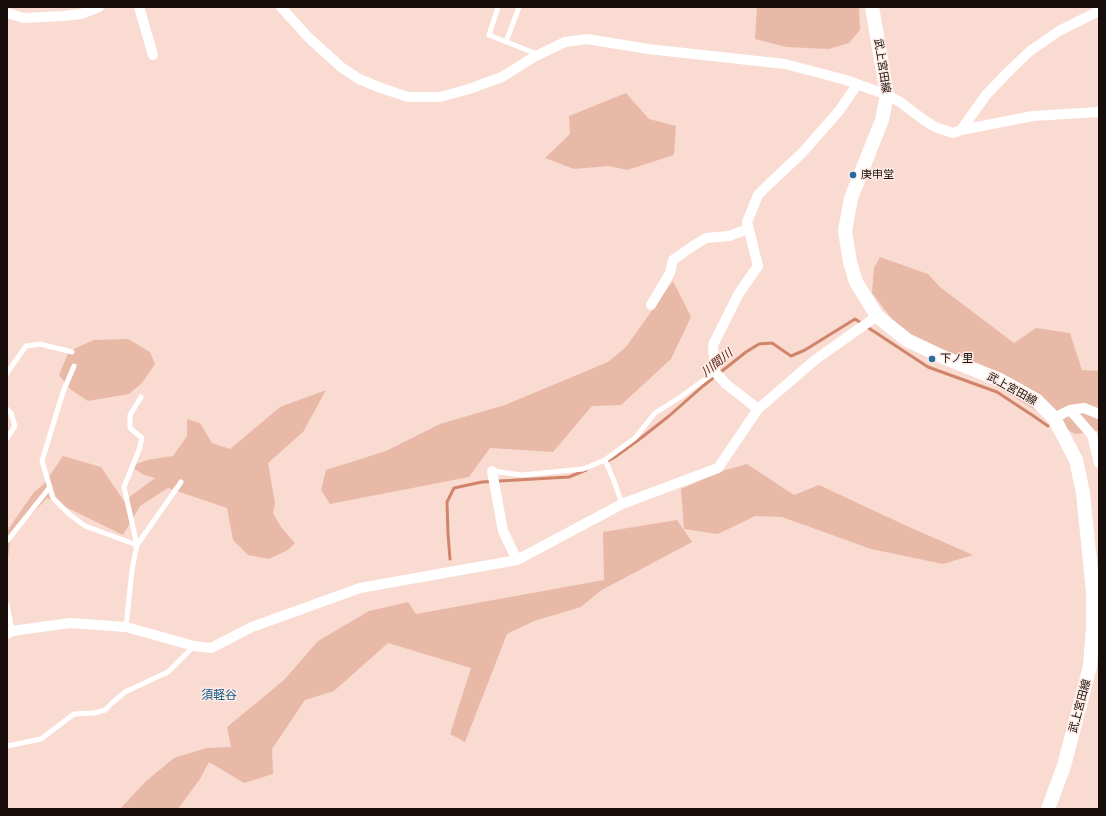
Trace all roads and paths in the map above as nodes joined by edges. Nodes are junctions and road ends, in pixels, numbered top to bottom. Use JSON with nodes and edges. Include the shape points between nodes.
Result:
{"nodes":[{"id":1,"x":99,"y":7,"type":"edge"},
{"id":2,"x":139,"y":7,"type":"edge"},
{"id":3,"x":281,"y":7,"type":"edge"},
{"id":4,"x":498,"y":7,"type":"edge"},
{"id":5,"x":519,"y":7,"type":"edge"},
{"id":6,"x":872,"y":7,"type":"edge"},
{"id":7,"x":1099,"y":11,"type":"edge"},
{"id":8,"x":7,"y":14,"type":"edge"},
{"id":9,"x":506,"y":42,"type":"junction"},
{"id":10,"x":153,"y":55,"type":"dead end"},
{"id":11,"x":538,"y":55,"type":"junction"},
{"id":12,"x":857,"y":85,"type":"junction"},
{"id":13,"x":887,"y":95,"type":"junction"},
{"id":14,"x":1099,"y":112,"type":"edge"},
{"id":15,"x":961,"y":130,"type":"junction"},
{"id":16,"x":748,"y":229,"type":"junction"},
{"id":17,"x":651,"y":306,"type":"dead end"},
{"id":18,"x":877,"y":316,"type":"junction"},
{"id":19,"x":72,"y":352,"type":"dead end"},
{"id":20,"x":74,"y":366,"type":"dead end"},
{"id":21,"x":715,"y":372,"type":"junction"},
{"id":22,"x":7,"y":373,"type":"edge"},
{"id":23,"x":141,"y":397,"type":"dead end"},
{"id":24,"x":7,"y":409,"type":"edge"},
{"id":25,"x":758,"y":409,"type":"junction"},
{"id":26,"x":1070,"y":410,"type":"junction"},
{"id":27,"x":1099,"y":414,"type":"edge"},
{"id":28,"x":1054,"y":418,"type":"junction"},
{"id":29,"x":7,"y":438,"type":"edge"},
{"id":30,"x":605,"y":460,"type":"junction"},
{"id":31,"x":1099,"y":463,"type":"edge"},
{"id":32,"x":492,"y":471,"type":"joint"},
{"id":33,"x":181,"y":482,"type":"dead end"},
{"id":34,"x":50,"y":487,"type":"junction"},
{"id":35,"x":622,"y":504,"type":"junction"},
{"id":36,"x":7,"y":541,"type":"edge"},
{"id":37,"x":137,"y":546,"type":"junction"},
{"id":38,"x":517,"y":560,"type":"junction"},
{"id":39,"x":7,"y":605,"type":"edge"},
{"id":40,"x":126,"y":627,"type":"junction"},
{"id":41,"x":10,"y":633,"type":"edge"},
{"id":42,"x":194,"y":646,"type":"junction"},
{"id":43,"x":7,"y":746,"type":"edge"},
{"id":44,"x":1048,"y":809,"type":"edge"}],
"edges":[{"from":1,"to":8,"type":"street","via":[[81,14],[63,16],[24,18]]},
{"from":2,"to":10,"type":"street"},
{"from":3,"to":11,"type":"street","via":[[308,37],[341,67],[359,79],[408,98],[440,97],[469,89],[502,77]]},
{"from":4,"to":9,"type":"lane","via":[[489,35]]},
{"from":5,"to":9,"type":"lane"},
{"from":6,"to":13,"type":"main road","name":"武上宮田線"},
{"from":7,"to":15,"type":"street","via":[[1059,31],[1030,51],[986,94]]},
{"from":9,"to":11,"type":"lane"},
{"from":11,"to":12,"type":"street","via":[[566,42],[587,39],[785,64]]},
{"from":12,"to":13,"type":"street"},
{"from":12,"to":16,"type":"street","via":[[839,111],[802,153],[758,195],[747,222]]},
{"from":13,"to":15,"type":"street","via":[[935,127],[953,132]]},
{"from":13,"to":18,"type":"main road","name":"武上宮田線","via":[[882,120],[850,198],[845,231],[856,282]]},
{"from":14,"to":15,"type":"street","via":[[1033,116]]},
{"from":16,"to":17,"type":"street","via":[[730,236],[706,238],[673,260],[670,273]]},
{"from":16,"to":21,"type":"street","via":[[758,266],[738,294],[713,345]]},
{"from":18,"to":25,"type":"street","via":[[815,360]]},
{"from":18,"to":28,"type":"main road","name":"武上宮田線","via":[[907,340],[1000,380],[1036,400]]},
{"from":19,"to":22,"type":"lane","via":[[40,344],[26,346]]},
{"from":20,"to":34,"type":"lane","via":[[62,392],[42,460]]},
{"from":21,"to":25,"type":"street"},
{"from":21,"to":30,"type":"lane","via":[[655,413],[635,438]]},
{"from":23,"to":37,"type":"lane","via":[[130,414],[130,428],[142,438],[124,487]]},
{"from":24,"to":29,"type":"lane","via":[[15,426]]},
{"from":25,"to":35,"type":"street","via":[[718,468]]},
{"from":26,"to":27,"type":"street","via":[[1084,408]]},
{"from":26,"to":28,"type":"street"},
{"from":26,"to":31,"type":"street","via":[[1092,435]]},
{"from":28,"to":44,"type":"main road","name":"武上宮田線","via":[[1076,460],[1083,493],[1093,592],[1093,628],[1090,666],[1064,766]]},
{"from":30,"to":32,"type":"lane","via":[[582,469],[529,475]]},
{"from":30,"to":35,"type":"lane"},
{"from":32,"to":38,"type":"street","via":[[503,531]]},
{"from":33,"to":37,"type":"lane"},
{"from":34,"to":36,"type":"lane"},
{"from":34,"to":37,"type":"lane","via":[[53,498],[85,526]]},
{"from":35,"to":38,"type":"street"},
{"from":37,"to":40,"type":"lane"},
{"from":38,"to":42,"type":"street","via":[[360,588],[252,627],[211,648]]},
{"from":39,"to":41,"type":"lane"},
{"from":40,"to":41,"type":"street","via":[[70,623]]},
{"from":40,"to":42,"type":"street"},
{"from":42,"to":43,"type":"lane","via":[[168,672],[125,692],[105,710],[74,714],[41,739]]}]}
